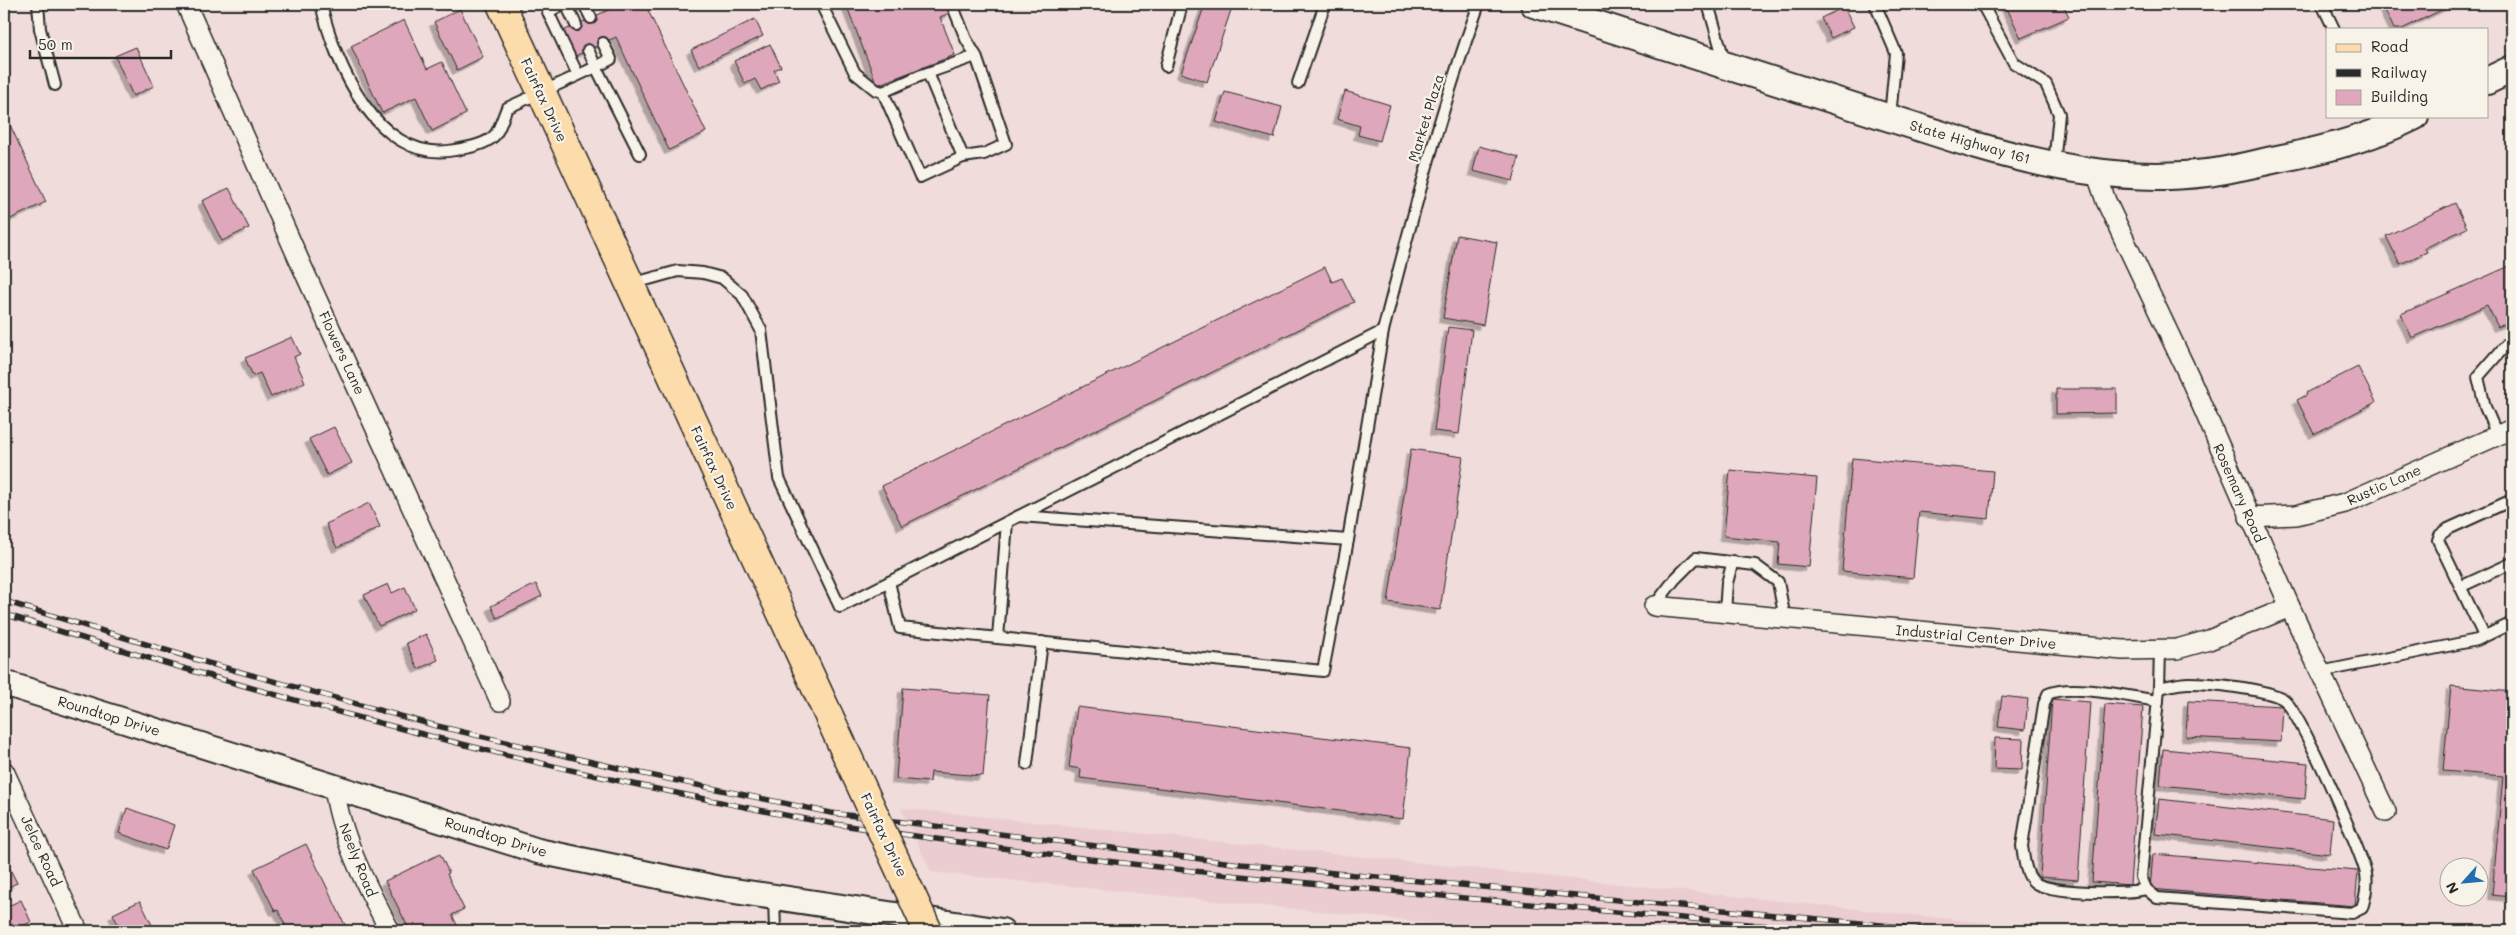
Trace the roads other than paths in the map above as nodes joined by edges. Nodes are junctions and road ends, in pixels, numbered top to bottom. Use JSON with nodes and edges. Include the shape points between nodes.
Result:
{"nodes":[{"id":1,"x":38,"y":4,"type":"edge"},
{"id":2,"x":186,"y":4,"type":"edge"},
{"id":3,"x":321,"y":4,"type":"edge"},
{"id":4,"x":500,"y":4,"type":"edge"},
{"id":5,"x":517,"y":4,"type":"edge"},
{"id":6,"x":565,"y":4,"type":"edge"},
{"id":7,"x":584,"y":4,"type":"edge"},
{"id":8,"x":821,"y":4,"type":"edge"},
{"id":9,"x":952,"y":4,"type":"edge"},
{"id":10,"x":1182,"y":4,"type":"edge"},
{"id":11,"x":1325,"y":4,"type":"edge"},
{"id":12,"x":1479,"y":4,"type":"edge"},
{"id":13,"x":1534,"y":4,"type":"edge"},
{"id":14,"x":1708,"y":4,"type":"edge"},
{"id":15,"x":1875,"y":4,"type":"edge"},
{"id":16,"x":1982,"y":4,"type":"edge"},
{"id":17,"x":2322,"y":4,"type":"edge"},
{"id":18,"x":591,"y":18,"type":"dead end"},
{"id":19,"x":576,"y":25,"type":"dead end"},
{"id":20,"x":2334,"y":28,"type":"edge"},
{"id":21,"x":514,"y":34,"type":"junction"},
{"id":22,"x":603,"y":43,"type":"dead end"},
{"id":23,"x":588,"y":50,"type":"dead end"},
{"id":24,"x":976,"y":56,"type":"junction"},
{"id":25,"x":1166,"y":66,"type":"dead end"},
{"id":26,"x":1726,"y":66,"type":"junction"},
{"id":27,"x":596,"y":67,"type":"junction"},
{"id":28,"x":2512,"y":69,"type":"edge"},
{"id":29,"x":928,"y":72,"type":"junction"},
{"id":30,"x":578,"y":75,"type":"junction"},
{"id":31,"x":2488,"y":81,"type":"edge"},
{"id":32,"x":1298,"y":83,"type":"dead end"},
{"id":33,"x":55,"y":85,"type":"dead end"},
{"id":34,"x":883,"y":92,"type":"junction"},
{"id":35,"x":541,"y":93,"type":"junction"},
{"id":36,"x":1889,"y":118,"type":"junction"},
{"id":37,"x":2409,"y":118,"type":"edge"},
{"id":38,"x":640,"y":154,"type":"dead end"},
{"id":39,"x":963,"y":157,"type":"junction"},
{"id":40,"x":2054,"y":166,"type":"junction"},
{"id":41,"x":2096,"y":172,"type":"junction"},
{"id":42,"x":629,"y":284,"type":"junction"},
{"id":43,"x":1383,"y":331,"type":"junction"},
{"id":44,"x":2512,"y":341,"type":"edge"},
{"id":45,"x":2505,"y":432,"type":"edge"},
{"id":46,"x":2512,"y":500,"type":"edge"},
{"id":47,"x":1020,"y":516,"type":"junction"},
{"id":48,"x":2250,"y":517,"type":"junction"},
{"id":49,"x":1007,"y":522,"type":"junction"},
{"id":50,"x":1348,"y":540,"type":"junction"},
{"id":51,"x":1733,"y":561,"type":"junction"},
{"id":52,"x":2512,"y":563,"type":"edge"},
{"id":53,"x":889,"y":582,"type":"junction"},
{"id":54,"x":2460,"y":587,"type":"junction"},
{"id":55,"x":1654,"y":606,"type":"joint"},
{"id":56,"x":2290,"y":607,"type":"junction"},
{"id":57,"x":1725,"y":613,"type":"junction"},
{"id":58,"x":1785,"y":618,"type":"junction"},
{"id":59,"x":2512,"y":623,"type":"edge"},
{"id":60,"x":2484,"y":636,"type":"junction"},
{"id":61,"x":998,"y":638,"type":"junction"},
{"id":62,"x":1042,"y":642,"type":"junction"},
{"id":63,"x":2160,"y":649,"type":"junction"},
{"id":64,"x":2320,"y":672,"type":"junction"},
{"id":65,"x":4,"y":683,"type":"edge"},
{"id":66,"x":2159,"y":688,"type":"junction"},
{"id":67,"x":500,"y":701,"type":"dead end"},
{"id":68,"x":2158,"y":701,"type":"junction"},
{"id":69,"x":1027,"y":764,"type":"dead end"},
{"id":70,"x":4,"y":772,"type":"edge"},
{"id":71,"x":334,"y":786,"type":"junction"},
{"id":72,"x":2386,"y":812,"type":"dead end"},
{"id":73,"x":2146,"y":889,"type":"junction"},
{"id":74,"x":774,"y":896,"type":"junction"},
{"id":75,"x":78,"y":931,"type":"edge"},
{"id":76,"x":390,"y":931,"type":"edge"},
{"id":77,"x":775,"y":931,"type":"edge"},
{"id":78,"x":928,"y":931,"type":"edge"},
{"id":79,"x":1002,"y":931,"type":"edge"}],
"edges":[{"from":1,"to":33,"type":"lane","via":[[40,29]]},
{"from":2,"to":67,"type":"street","name":"Flowers Lane"},
{"from":3,"to":35,"type":"lane","via":[[345,71],[370,114],[393,136],[414,146],[440,153],[474,146],[494,135],[507,108]]},
{"from":4,"to":21,"type":"main road","name":"Fairfax Drive"},
{"from":5,"to":21,"type":"main road"},
{"from":6,"to":19,"type":"lane"},
{"from":6,"to":30,"type":"lane","via":[[548,12]]},
{"from":7,"to":18,"type":"lane"},
{"from":8,"to":34,"type":"lane","via":[[855,73]]},
{"from":9,"to":24,"type":"lane"},
{"from":10,"to":25,"type":"lane"},
{"from":11,"to":32,"type":"lane"},
{"from":12,"to":43,"type":"lane","name":"Market Plaza","via":[[1451,81]]},
{"from":13,"to":26,"type":"main road","name":"State Highway 161"},
{"from":14,"to":26,"type":"lane"},
{"from":15,"to":36,"type":"lane","via":[[1896,53]]},
{"from":16,"to":40,"type":"lane","via":[[2014,63],[2046,84],[2059,114]]},
{"from":17,"to":20,"type":"lane"},
{"from":21,"to":35,"type":"main road","name":"Fairfax Drive"},
{"from":22,"to":27,"type":"lane","via":[[611,59]]},
{"from":23,"to":27,"type":"lane"},
{"from":24,"to":29,"type":"lane"},
{"from":24,"to":39,"type":"lane","via":[[1006,144],[984,154]]},
{"from":26,"to":36,"type":"main road","name":"State Highway 161"},
{"from":27,"to":30,"type":"lane"},
{"from":27,"to":38,"type":"lane"},
{"from":28,"to":31,"type":"main road"},
{"from":29,"to":34,"type":"lane"},
{"from":29,"to":39,"type":"lane"},
{"from":30,"to":35,"type":"lane"},
{"from":34,"to":39,"type":"lane","via":[[920,177]]},
{"from":35,"to":42,"type":"main road","name":"Fairfax Drive"},
{"from":36,"to":40,"type":"main road","name":"State Highway 161","via":[[1974,146]]},
{"from":37,"to":41,"type":"main road","name":"State Highway 161","via":[[2322,151],[2212,173],[2139,175]]},
{"from":40,"to":41,"type":"main road","name":"State Highway 161"},
{"from":41,"to":48,"type":"street","name":"Rosemary Road","via":[[2106,201],[2189,376]]},
{"from":42,"to":53,"type":"lane","via":[[678,271],[703,273],[722,278],[742,295],[761,330],[779,478],[840,607]]},
{"from":42,"to":78,"type":"main road","name":"Fairfax Drive","bridge":true},
{"from":43,"to":47,"type":"lane"},
{"from":43,"to":50,"type":"lane","name":"Market Plaza"},
{"from":44,"to":45,"type":"lane","via":[[2478,377],[2485,407]]},
{"from":45,"to":48,"type":"street","name":"Rustic Lane","via":[[2330,508],[2296,515]]},
{"from":46,"to":54,"type":"lane","via":[[2440,534],[2438,540]]},
{"from":47,"to":49,"type":"lane"},
{"from":47,"to":50,"type":"lane"},
{"from":48,"to":56,"type":"street","name":"Rosemary Road"},
{"from":49,"to":53,"type":"lane"},
{"from":49,"to":61,"type":"lane"},
{"from":50,"to":62,"type":"lane","name":"Market Plaza","via":[[1322,671]]},
{"from":51,"to":55,"type":"lane","via":[[1696,558]]},
{"from":51,"to":57,"type":"lane","via":[[1727,583]]},
{"from":51,"to":58,"type":"lane","via":[[1755,564],[1778,582]]},
{"from":52,"to":54,"type":"lane"},
{"from":53,"to":61,"type":"lane","via":[[900,628]]},
{"from":54,"to":60,"type":"lane"},
{"from":55,"to":57,"type":"street","name":"Industrial Center Drive"},
{"from":56,"to":63,"type":"street","name":"Industrial Center Drive","via":[[2209,640],[2177,649]]},
{"from":56,"to":64,"type":"street","name":"Rosemary Road"},
{"from":57,"to":58,"type":"street","name":"Industrial Center Drive"},
{"from":58,"to":63,"type":"street","name":"Industrial Center Drive","via":[[2123,650]]},
{"from":59,"to":60,"type":"lane"},
{"from":60,"to":64,"type":"lane"},
{"from":61,"to":62,"type":"lane"},
{"from":62,"to":69,"type":"lane"},
{"from":63,"to":66,"type":"lane"},
{"from":64,"to":72,"type":"street","name":"Rosemary Road"},
{"from":65,"to":71,"type":"street","name":"Roundtop Drive"},
{"from":66,"to":68,"type":"lane"},
{"from":66,"to":73,"type":"lane","via":[[2188,683],[2208,684],[2285,699],[2294,710],[2323,768],[2366,874],[2366,895],[2362,908],[2352,913],[2157,898]]},
{"from":68,"to":73,"type":"lane","via":[[2141,877]]},
{"from":68,"to":73,"type":"lane","via":[[2073,690],[2057,690],[2048,694],[2022,846],[2025,867],[2034,882],[2051,889],[2132,893]]},
{"from":70,"to":75,"type":"street","name":"Jelce Road"},
{"from":71,"to":74,"type":"street","name":"Roundtop Drive","via":[[538,851],[673,880]]},
{"from":71,"to":76,"type":"street","name":"Neely Road","via":[[348,839]]},
{"from":74,"to":77,"type":"lane"},
{"from":74,"to":79,"type":"street","name":"Roundtop Drive"}]}
